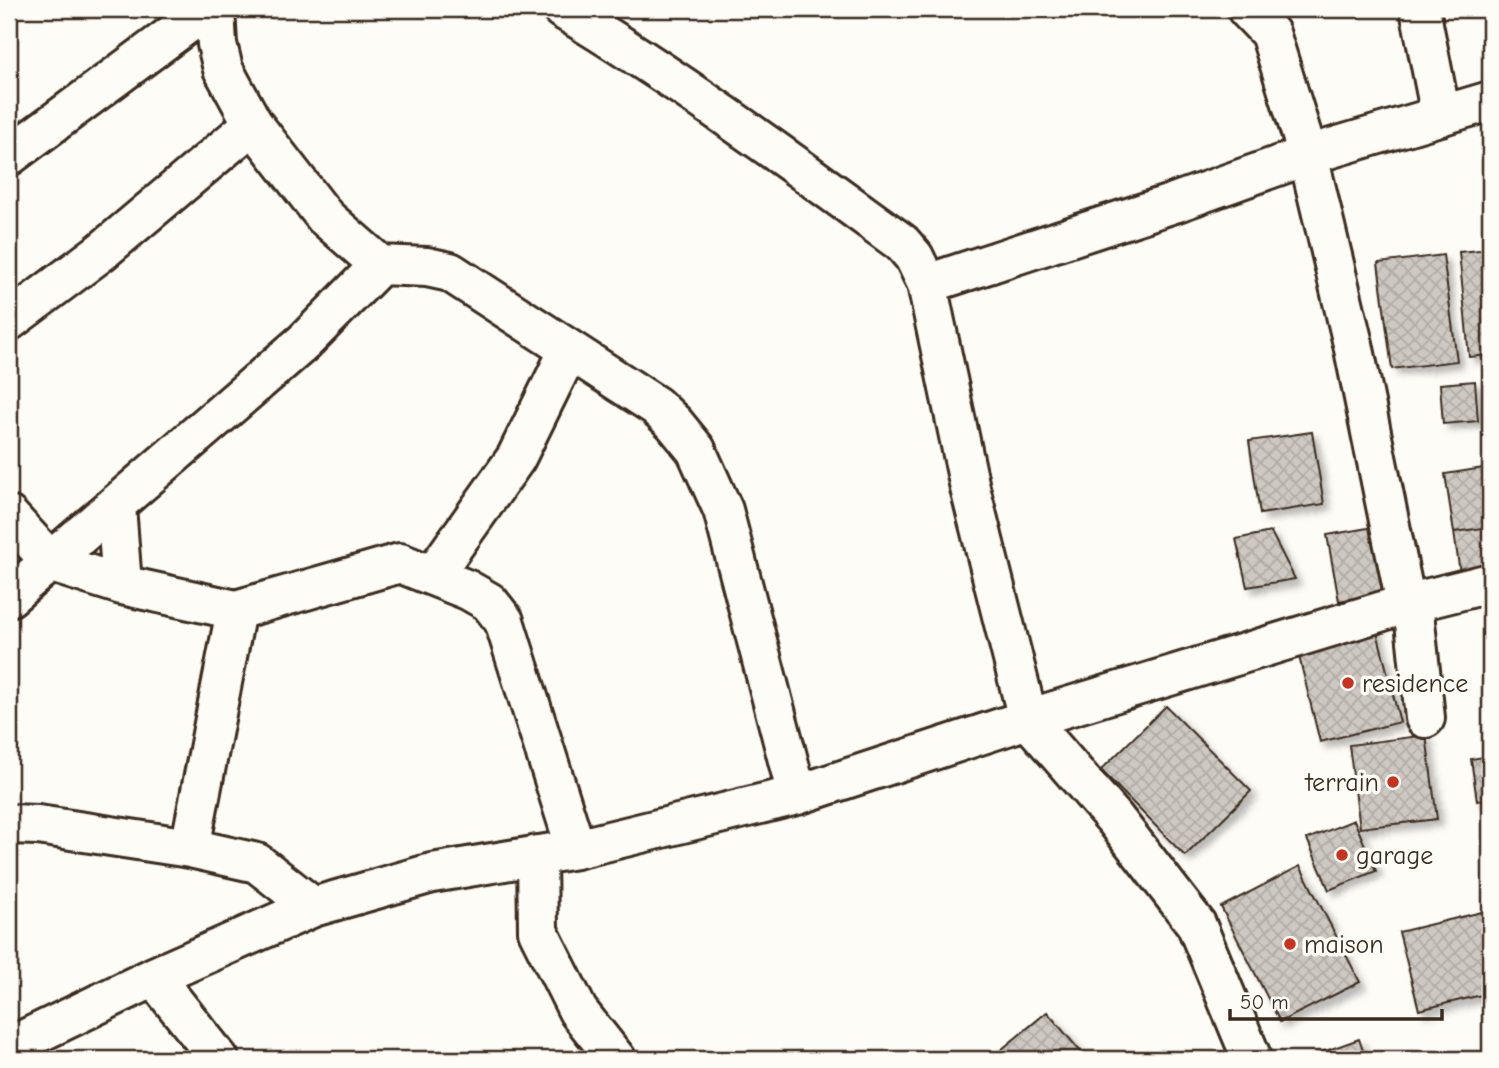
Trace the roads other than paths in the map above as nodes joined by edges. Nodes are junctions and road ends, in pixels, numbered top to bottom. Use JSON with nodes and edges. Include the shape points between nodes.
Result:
{"nodes":[{"id":1,"x":207,"y":9,"type":"edge"},
{"id":2,"x":215,"y":9,"type":"edge"},
{"id":3,"x":562,"y":9,"type":"edge"},
{"id":4,"x":1247,"y":9,"type":"edge"},
{"id":5,"x":1420,"y":9,"type":"edge"},
{"id":6,"x":1490,"y":101,"type":"edge"},
{"id":7,"x":1441,"y":116,"type":"junction"},
{"id":8,"x":253,"y":124,"type":"junction"},
{"id":9,"x":1308,"y":155,"type":"junction"},
{"id":10,"x":9,"y":156,"type":"edge"},
{"id":11,"x":380,"y":265,"type":"junction"},
{"id":12,"x":926,"y":284,"type":"junction"},
{"id":13,"x":9,"y":321,"type":"edge"},
{"id":14,"x":568,"y":352,"type":"junction"},
{"id":15,"x":116,"y":506,"type":"junction"},
{"id":16,"x":9,"y":516,"type":"edge"},
{"id":17,"x":52,"y":563,"type":"junction"},
{"id":18,"x":433,"y":575,"type":"junction"},
{"id":19,"x":1490,"y":583,"type":"edge"},
{"id":20,"x":122,"y":586,"type":"junction"},
{"id":21,"x":9,"y":597,"type":"edge"},
{"id":22,"x":1409,"y":604,"type":"junction"},
{"id":23,"x":236,"y":610,"type":"junction"},
{"id":24,"x":1425,"y":718,"type":"dead end"},
{"id":25,"x":1028,"y":719,"type":"junction"},
{"id":26,"x":797,"y":795,"type":"junction"},
{"id":27,"x":9,"y":824,"type":"edge"},
{"id":28,"x":190,"y":848,"type":"junction"},
{"id":29,"x":576,"y":849,"type":"junction"},
{"id":30,"x":537,"y":855,"type":"junction"},
{"id":31,"x":313,"y":907,"type":"junction"},
{"id":32,"x":154,"y":977,"type":"junction"},
{"id":33,"x":9,"y":1047,"type":"edge"},
{"id":34,"x":219,"y":1059,"type":"edge"},
{"id":35,"x":616,"y":1059,"type":"edge"},
{"id":36,"x":1252,"y":1059,"type":"edge"}],
"edges":[{"from":1,"to":10,"type":"street"},
{"from":2,"to":8,"type":"street","via":[[223,69]]},
{"from":3,"to":12,"type":"street","via":[[795,165],[902,243]]},
{"from":4,"to":9,"type":"street","via":[[1270,33]]},
{"from":5,"to":7,"type":"street"},
{"from":6,"to":7,"type":"street"},
{"from":7,"to":9,"type":"street"},
{"from":8,"to":11,"type":"street","via":[[325,217]]},
{"from":8,"to":13,"type":"street","via":[[101,252]]},
{"from":9,"to":12,"type":"street","via":[[1174,204]]},
{"from":9,"to":22,"type":"street"},
{"from":11,"to":14,"type":"street","via":[[450,272]]},
{"from":11,"to":15,"type":"street","via":[[304,342]]},
{"from":12,"to":25,"type":"street","via":[[970,488]]},
{"from":14,"to":18,"type":"street","via":[[516,458]]},
{"from":14,"to":26,"type":"street","via":[[656,406],[696,450],[723,510]]},
{"from":15,"to":17,"type":"street"},
{"from":15,"to":20,"type":"street"},
{"from":16,"to":17,"type":"street"},
{"from":17,"to":20,"type":"street"},
{"from":17,"to":21,"type":"street"},
{"from":18,"to":23,"type":"street","via":[[400,563]]},
{"from":18,"to":29,"type":"street","via":[[489,602],[504,621]]},
{"from":19,"to":22,"type":"street"},
{"from":20,"to":23,"type":"street"},
{"from":22,"to":24,"type":"street"},
{"from":22,"to":25,"type":"street"},
{"from":23,"to":28,"type":"street"},
{"from":25,"to":26,"type":"street"},
{"from":25,"to":36,"type":"street","via":[[1185,907]]},
{"from":26,"to":29,"type":"street"},
{"from":27,"to":28,"type":"street"},
{"from":28,"to":31,"type":"street","via":[[257,863]]},
{"from":29,"to":30,"type":"street"},
{"from":30,"to":31,"type":"street","via":[[432,873]]},
{"from":30,"to":35,"type":"street","via":[[538,931],[578,1011]]},
{"from":31,"to":32,"type":"street"},
{"from":32,"to":33,"type":"street"},
{"from":32,"to":34,"type":"street"}]}
